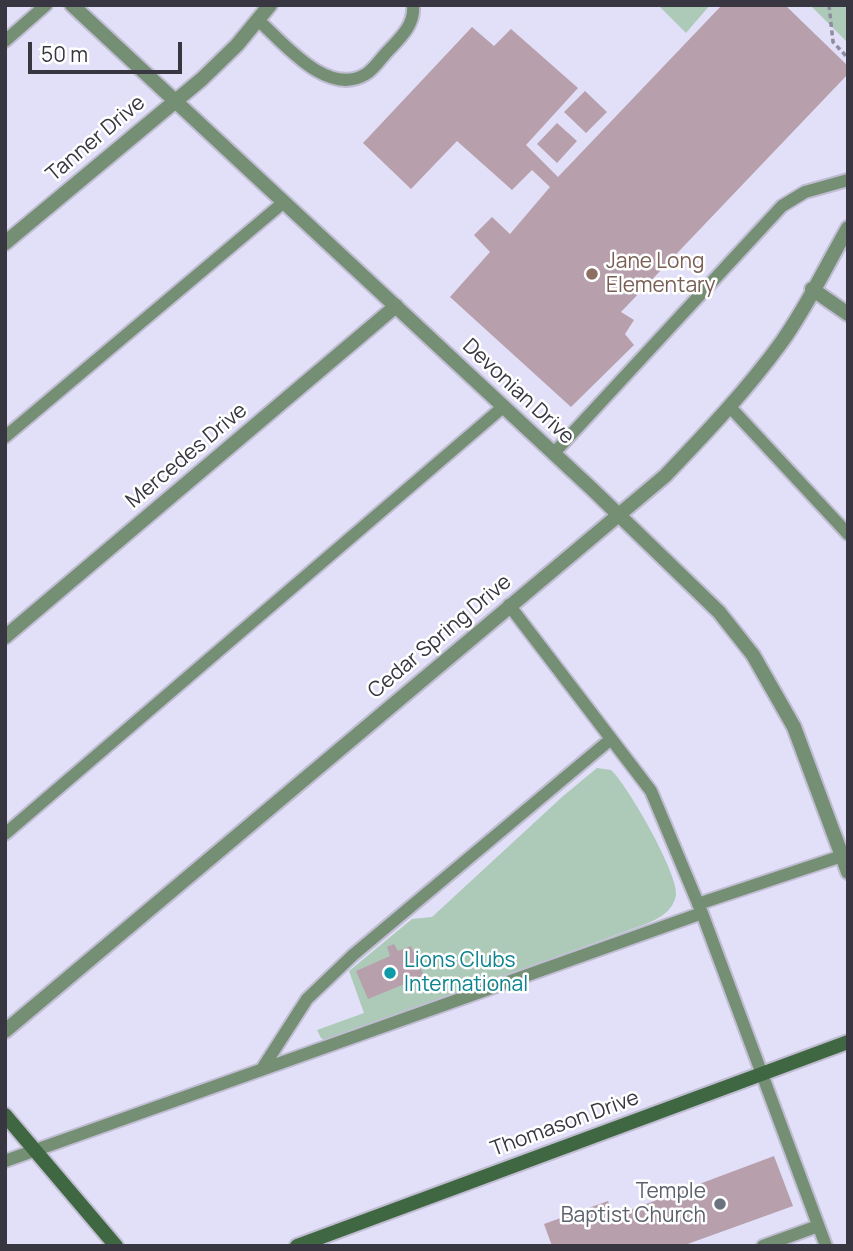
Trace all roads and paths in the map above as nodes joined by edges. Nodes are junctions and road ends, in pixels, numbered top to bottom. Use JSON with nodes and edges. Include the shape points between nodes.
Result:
{"nodes":[{"id":1,"x":46,"y":5,"type":"edge"},
{"id":2,"x":72,"y":5,"type":"edge"},
{"id":3,"x":270,"y":5,"type":"edge"},
{"id":4,"x":414,"y":5,"type":"edge"},
{"id":5,"x":829,"y":5,"type":"edge"},
{"id":6,"x":258,"y":20,"type":"junction"},
{"id":7,"x":5,"y":40,"type":"edge"},
{"id":8,"x":848,"y":58,"type":"edge"},
{"id":9,"x":174,"y":100,"type":"junction"},
{"id":10,"x":848,"y":180,"type":"edge"},
{"id":11,"x":284,"y":202,"type":"junction"},
{"id":12,"x":848,"y":228,"type":"edge"},
{"id":13,"x":5,"y":243,"type":"edge"},
{"id":14,"x":812,"y":289,"type":"junction"},
{"id":15,"x":396,"y":306,"type":"junction"},
{"id":16,"x":848,"y":314,"type":"edge"},
{"id":17,"x":503,"y":407,"type":"junction"},
{"id":18,"x":730,"y":407,"type":"junction"},
{"id":19,"x":5,"y":437,"type":"edge"},
{"id":20,"x":554,"y":453,"type":"junction"},
{"id":21,"x":618,"y":515,"type":"junction"},
{"id":22,"x":848,"y":534,"type":"edge"},
{"id":23,"x":509,"y":605,"type":"junction"},
{"id":24,"x":5,"y":638,"type":"edge"},
{"id":25,"x":611,"y":739,"type":"junction"},
{"id":26,"x":5,"y":834,"type":"edge"},
{"id":27,"x":845,"y":855,"type":"edge"},
{"id":28,"x":848,"y":872,"type":"edge"},
{"id":29,"x":700,"y":908,"type":"junction"},
{"id":30,"x":5,"y":1031,"type":"edge"},
{"id":31,"x":848,"y":1042,"type":"edge"},
{"id":32,"x":262,"y":1069,"type":"junction"},
{"id":33,"x":762,"y":1073,"type":"junction"},
{"id":34,"x":5,"y":1115,"type":"edge"},
{"id":35,"x":35,"y":1150,"type":"junction"},
{"id":36,"x":5,"y":1161,"type":"edge"},
{"id":37,"x":818,"y":1226,"type":"junction"},
{"id":38,"x":116,"y":1246,"type":"edge"},
{"id":39,"x":297,"y":1246,"type":"edge"},
{"id":40,"x":763,"y":1246,"type":"edge"},
{"id":41,"x":826,"y":1246,"type":"edge"}],
"edges":[{"from":1,"to":7,"type":"lane"},
{"from":2,"to":9,"type":"street","name":"Devonian Drive"},
{"from":3,"to":6,"type":"street","name":"Tanner Drive"},
{"from":4,"to":6,"type":"lane","via":[[407,31],[366,74],[350,80],[332,78],[312,67]]},
{"from":5,"to":8,"type":"path","via":[[833,42]]},
{"from":6,"to":9,"type":"street","name":"Tanner Drive","via":[[226,56]]},
{"from":9,"to":11,"type":"street","name":"Devonian Drive"},
{"from":9,"to":13,"type":"street","name":"Tanner Drive"},
{"from":10,"to":20,"type":"lane","via":[[805,192],[782,206]]},
{"from":11,"to":15,"type":"street","name":"Devonian Drive"},
{"from":11,"to":19,"type":"lane"},
{"from":12,"to":14,"type":"street","name":"Cedar Spring Drive"},
{"from":14,"to":16,"type":"street"},
{"from":14,"to":18,"type":"street","name":"Cedar Spring Drive","via":[[781,342]]},
{"from":15,"to":17,"type":"street","name":"Devonian Drive"},
{"from":15,"to":24,"type":"street","name":"Mercedes Drive"},
{"from":17,"to":20,"type":"street","name":"Devonian Drive"},
{"from":17,"to":26,"type":"lane"},
{"from":18,"to":21,"type":"street","name":"Cedar Spring Drive","via":[[665,476]]},
{"from":18,"to":22,"type":"lane"},
{"from":20,"to":21,"type":"street","name":"Devonian Drive"},
{"from":21,"to":23,"type":"street","name":"Cedar Spring Drive"},
{"from":21,"to":27,"type":"street","name":"Devonian Drive","via":[[719,612],[754,656],[794,727]]},
{"from":23,"to":25,"type":"lane"},
{"from":23,"to":30,"type":"street","name":"Cedar Spring Drive"},
{"from":25,"to":29,"type":"lane","via":[[651,791]]},
{"from":25,"to":32,"type":"lane","via":[[344,964],[307,999]]},
{"from":27,"to":28,"type":"street","name":"Devonian Drive"},
{"from":27,"to":29,"type":"lane"},
{"from":29,"to":32,"type":"lane"},
{"from":29,"to":33,"type":"lane"},
{"from":31,"to":33,"type":"main road","name":"Thomason Drive"},
{"from":32,"to":35,"type":"lane"},
{"from":33,"to":37,"type":"lane"},
{"from":33,"to":39,"type":"main road","name":"Thomason Drive"},
{"from":34,"to":35,"type":"main road"},
{"from":35,"to":36,"type":"lane"},
{"from":35,"to":38,"type":"main road"},
{"from":37,"to":40,"type":"lane"},
{"from":37,"to":41,"type":"lane"}]}
